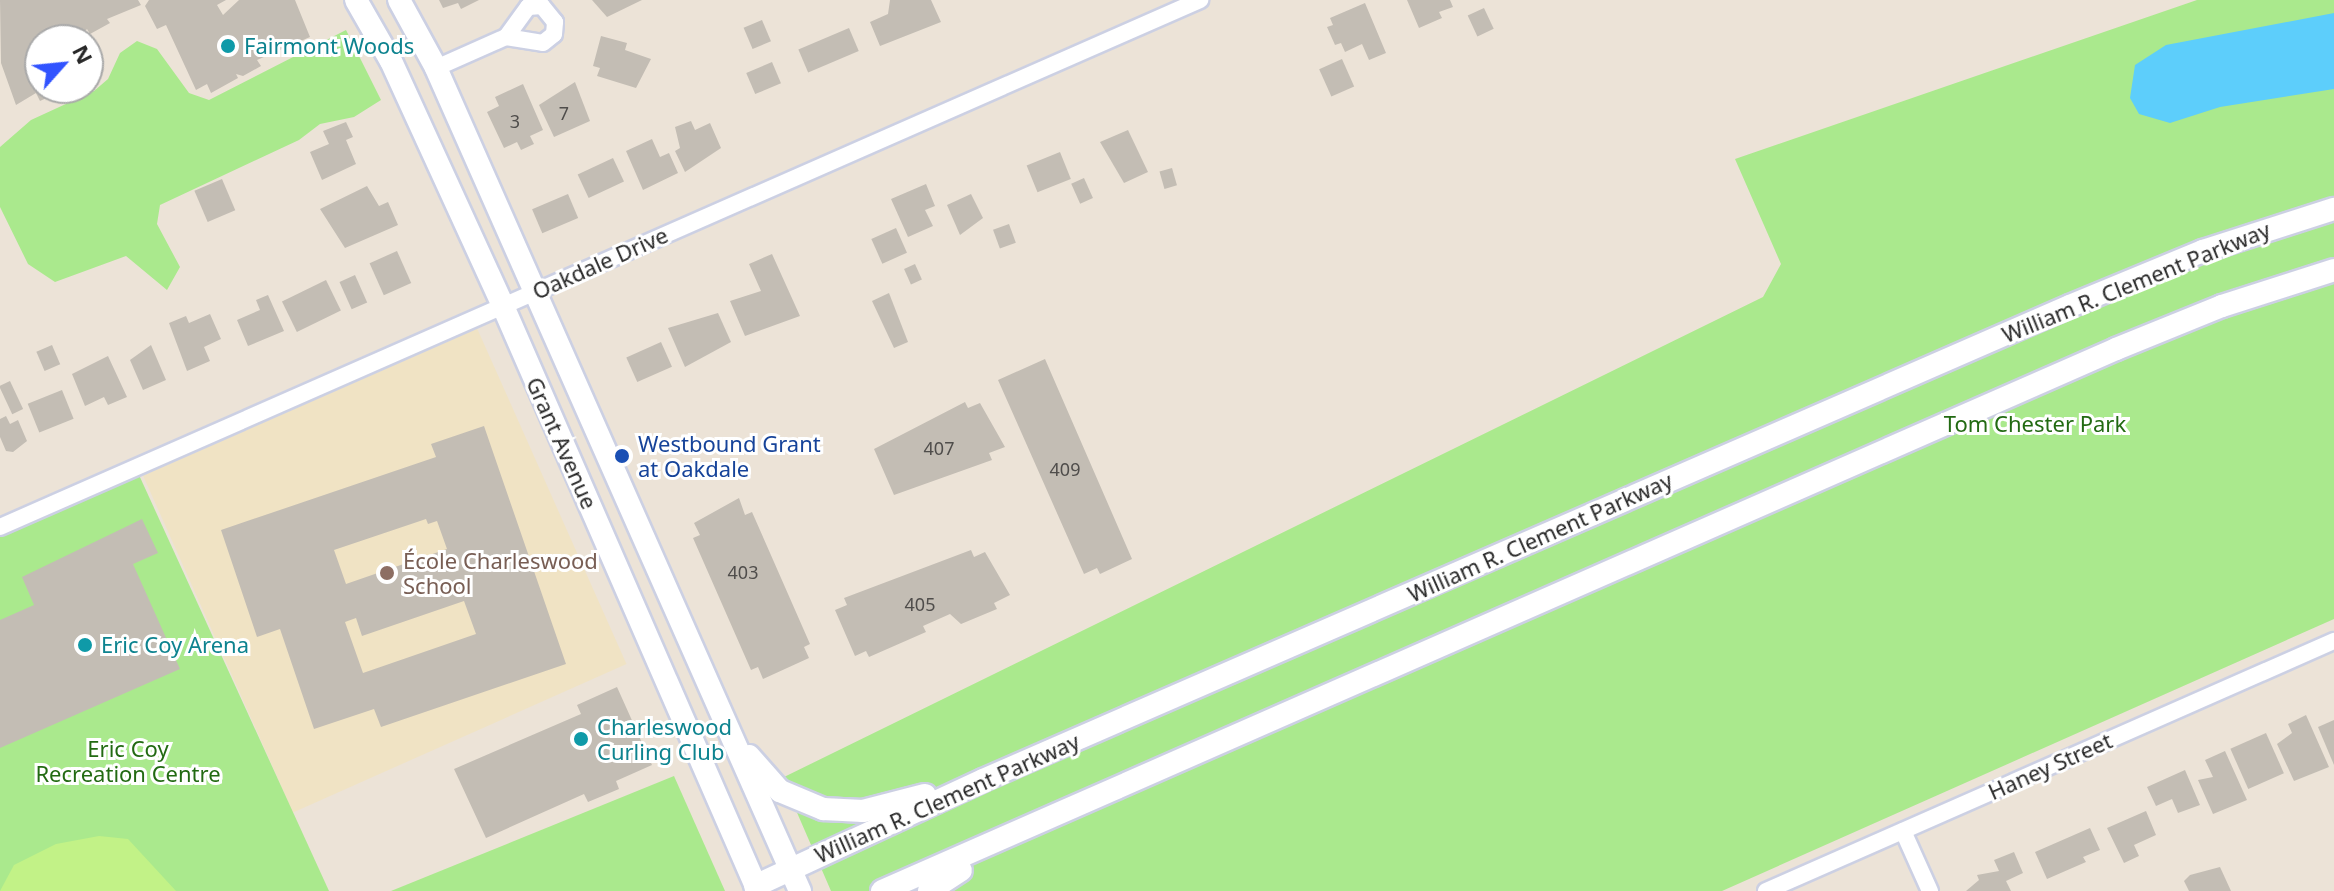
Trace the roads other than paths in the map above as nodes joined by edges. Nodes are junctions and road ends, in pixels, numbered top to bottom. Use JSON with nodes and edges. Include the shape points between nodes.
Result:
{"nodes":[{"id":1,"x":356,"y":0,"type":"edge"},
{"id":2,"x":399,"y":0,"type":"edge"},
{"id":3,"x":1200,"y":0,"type":"edge"},
{"id":4,"x":506,"y":37,"type":"dead end"},
{"id":5,"x":436,"y":68,"type":"junction"},
{"id":6,"x":2334,"y":209,"type":"edge"},
{"id":7,"x":2334,"y":270,"type":"edge"},
{"id":8,"x":536,"y":291,"type":"junction"},
{"id":9,"x":503,"y":306,"type":"junction"},
{"id":10,"x":0,"y":527,"type":"edge"},
{"id":11,"x":2334,"y":641,"type":"edge"},
{"id":12,"x":727,"y":726,"type":"junction"},
{"id":13,"x":983,"y":780,"type":"junction"},
{"id":14,"x":1903,"y":831,"type":"junction"},
{"id":15,"x":1006,"y":840,"type":"junction"},
{"id":16,"x":790,"y":870,"type":"junction"},
{"id":17,"x":756,"y":888,"type":"edge"},
{"id":18,"x":800,"y":891,"type":"edge"},
{"id":19,"x":882,"y":891,"type":"edge"},
{"id":20,"x":929,"y":891,"type":"edge"},
{"id":21,"x":1766,"y":891,"type":"edge"},
{"id":22,"x":1930,"y":891,"type":"edge"}],
"edges":[{"from":1,"to":9,"type":"main road","name":"Grant Avenue","via":[[391,61]]},
{"from":2,"to":5,"type":"main road","name":"Grant Avenue"},
{"from":3,"to":8,"type":"street","name":"Oakdale Drive"},
{"from":4,"to":5,"type":"street"},
{"from":5,"to":8,"type":"main road","name":"Grant Avenue"},
{"from":6,"to":13,"type":"main road","name":"William R. Clement Parkway","via":[[2134,279]]},
{"from":7,"to":15,"type":"main road","via":[[2222,306],[2116,349]]},
{"from":8,"to":9,"type":"street","name":"Oakdale Drive"},
{"from":8,"to":12,"type":"main road","name":"Grant Avenue"},
{"from":9,"to":10,"type":"street","name":"Oakdale Drive"},
{"from":9,"to":17,"type":"main road","name":"Grant Avenue"},
{"from":11,"to":14,"type":"street","name":"Haney Street"},
{"from":12,"to":13,"type":"main road","via":[[780,791],[823,809],[863,811]]},
{"from":12,"to":16,"type":"main road","name":"Grant Avenue"},
{"from":13,"to":16,"type":"main road","name":"William R. Clement Parkway"},
{"from":14,"to":21,"type":"street","name":"Haney Street"},
{"from":14,"to":22,"type":"street"},
{"from":15,"to":19,"type":"main road"},
{"from":15,"to":20,"type":"main road"},
{"from":16,"to":17,"type":"main road","name":"William R. Clement Parkway"},
{"from":16,"to":18,"type":"main road","name":"Grant Avenue"}]}
